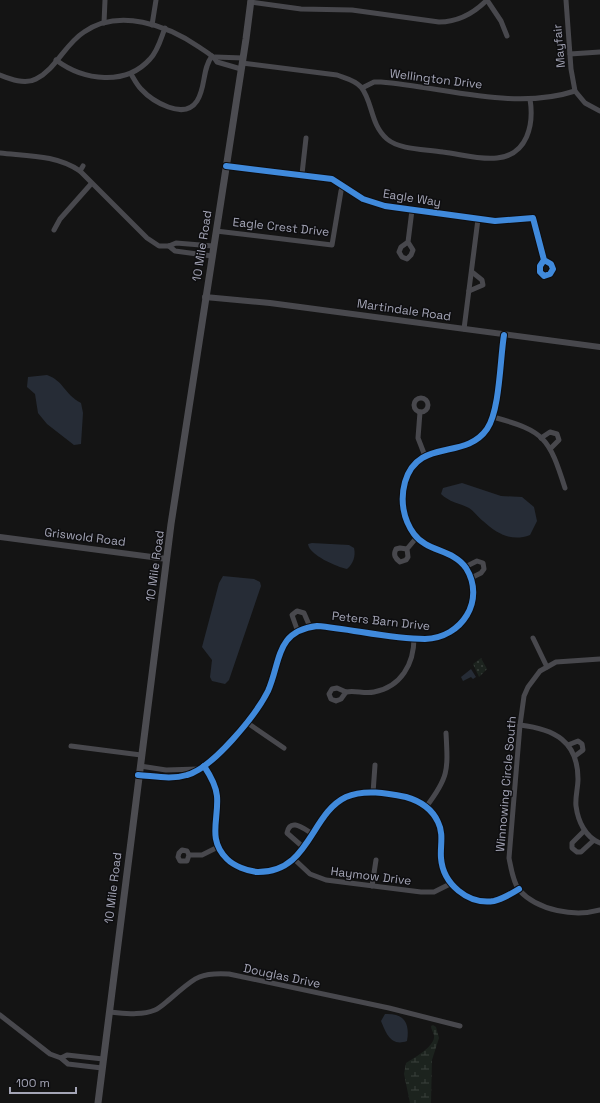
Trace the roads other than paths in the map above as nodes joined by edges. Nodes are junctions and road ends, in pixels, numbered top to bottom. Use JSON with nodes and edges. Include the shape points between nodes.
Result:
{"nodes":[{"id":1,"x":106,"y":0,"type":"edge"},
{"id":2,"x":156,"y":0,"type":"edge"},
{"id":3,"x":487,"y":0,"type":"edge"},
{"id":4,"x":566,"y":0,"type":"edge"},
{"id":5,"x":250,"y":1,"type":"edge"},
{"id":6,"x":104,"y":23,"type":"junction"},
{"id":7,"x":152,"y":25,"type":"junction"},
{"id":8,"x":165,"y":28,"type":"junction"},
{"id":9,"x":507,"y":36,"type":"dead end"},
{"id":10,"x":600,"y":52,"type":"edge"},
{"id":11,"x":570,"y":54,"type":"junction"},
{"id":12,"x":214,"y":56,"type":"junction"},
{"id":13,"x":56,"y":60,"type":"junction"},
{"id":14,"x":242,"y":63,"type":"junction"},
{"id":15,"x":131,"y":74,"type":"junction"},
{"id":16,"x":0,"y":75,"type":"edge"},
{"id":17,"x":362,"y":88,"type":"junction"},
{"id":18,"x":575,"y":91,"type":"junction"},
{"id":19,"x":530,"y":99,"type":"junction"},
{"id":20,"x":600,"y":111,"type":"edge"},
{"id":21,"x":306,"y":138,"type":"dead end"},
{"id":22,"x":0,"y":153,"type":"edge"},
{"id":23,"x":83,"y":166,"type":"dead end"},
{"id":24,"x":226,"y":166,"type":"junction"},
{"id":25,"x":80,"y":171,"type":"junction"},
{"id":26,"x":302,"y":174,"type":"junction"},
{"id":27,"x":91,"y":184,"type":"junction"},
{"id":28,"x":343,"y":185,"type":"junction"},
{"id":29,"x":412,"y":210,"type":"junction"},
{"id":30,"x":478,"y":219,"type":"junction"},
{"id":31,"x":54,"y":230,"type":"dead end"},
{"id":32,"x":216,"y":231,"type":"junction"},
{"id":33,"x":408,"y":242,"type":"dead end"},
{"id":34,"x":169,"y":246,"type":"junction"},
{"id":35,"x":213,"y":246,"type":"junction"},
{"id":36,"x":212,"y":256,"type":"junction"},
{"id":37,"x":544,"y":260,"type":"dead end"},
{"id":38,"x":472,"y":272,"type":"junction"},
{"id":39,"x":469,"y":291,"type":"junction"},
{"id":40,"x":205,"y":297,"type":"junction"},
{"id":41,"x":464,"y":329,"type":"junction"},
{"id":42,"x":504,"y":334,"type":"junction"},
{"id":43,"x":600,"y":347,"type":"edge"},
{"id":44,"x":420,"y":412,"type":"dead end"},
{"id":45,"x":493,"y":417,"type":"junction"},
{"id":46,"x":542,"y":438,"type":"junction"},
{"id":47,"x":551,"y":448,"type":"junction"},
{"id":48,"x":425,"y":456,"type":"junction"},
{"id":49,"x":566,"y":488,"type":"dead end"},
{"id":50,"x":0,"y":538,"type":"edge"},
{"id":51,"x":417,"y":538,"type":"junction"},
{"id":52,"x":407,"y":549,"type":"dead end"},
{"id":53,"x":167,"y":559,"type":"junction"},
{"id":54,"x":465,"y":566,"type":"junction"},
{"id":55,"x":470,"y":578,"type":"junction"},
{"id":56,"x":310,"y":627,"type":"junction"},
{"id":57,"x":298,"y":632,"type":"junction"},
{"id":58,"x":414,"y":638,"type":"junction"},
{"id":59,"x":533,"y":638,"type":"dead end"},
{"id":60,"x":600,"y":659,"type":"edge"},
{"id":61,"x":547,"y":667,"type":"junction"},
{"id":62,"x":346,"y":692,"type":"dead end"},
{"id":63,"x":246,"y":722,"type":"junction"},
{"id":64,"x":520,"y":724,"type":"junction"},
{"id":65,"x":446,"y":733,"type":"dead end"},
{"id":66,"x":568,"y":745,"type":"junction"},
{"id":67,"x":70,"y":746,"type":"dead end"},
{"id":68,"x":284,"y":748,"type":"dead end"},
{"id":69,"x":141,"y":755,"type":"junction"},
{"id":70,"x":575,"y":756,"type":"junction"},
{"id":71,"x":375,"y":765,"type":"dead end"},
{"id":72,"x":140,"y":766,"type":"junction"},
{"id":73,"x":204,"y":766,"type":"junction"},
{"id":74,"x":198,"y":769,"type":"junction"},
{"id":75,"x":138,"y":775,"type":"junction"},
{"id":76,"x":373,"y":793,"type":"junction"},
{"id":77,"x":426,"y":807,"type":"junction"},
{"id":78,"x":584,"y":831,"type":"junction"},
{"id":79,"x":312,"y":834,"type":"junction"},
{"id":80,"x":594,"y":840,"type":"junction"},
{"id":81,"x":600,"y":843,"type":"edge"},
{"id":82,"x":218,"y":847,"type":"junction"},
{"id":83,"x":303,"y":847,"type":"junction"},
{"id":84,"x":189,"y":855,"type":"dead end"},
{"id":85,"x":294,"y":860,"type":"junction"},
{"id":86,"x":376,"y":860,"type":"dead end"},
{"id":87,"x":450,"y":884,"type":"junction"},
{"id":88,"x":372,"y":886,"type":"junction"},
{"id":89,"x":518,"y":889,"type":"junction"},
{"id":90,"x":600,"y":910,"type":"edge"},
{"id":91,"x":109,"y":1012,"type":"junction"},
{"id":92,"x":0,"y":1015,"type":"edge"},
{"id":93,"x":460,"y":1026,"type":"dead end"},
{"id":94,"x":61,"y":1058,"type":"junction"},
{"id":95,"x":103,"y":1059,"type":"junction"},
{"id":96,"x":102,"y":1068,"type":"junction"},
{"id":97,"x":98,"y":1103,"type":"edge"}],
"edges":[{"from":1,"to":6,"type":"street"},
{"from":2,"to":7,"type":"street"},
{"from":3,"to":5,"type":"street","via":[[466,17],[438,22],[352,10],[301,10]]},
{"from":3,"to":9,"type":"street","via":[[501,21]]},
{"from":4,"to":11,"type":"street","name":"Mayfair"},
{"from":5,"to":14,"type":"main road","name":"10 Mile Road"},
{"from":6,"to":7,"type":"street","via":[[131,21]]},
{"from":6,"to":13,"type":"street","via":[[82,33]]},
{"from":7,"to":8,"type":"street"},
{"from":8,"to":12,"type":"street"},
{"from":8,"to":15,"type":"street","via":[[152,57]]},
{"from":10,"to":11,"type":"street"},
{"from":11,"to":18,"type":"street","name":"Mayfair"},
{"from":12,"to":14,"type":"street"},
{"from":12,"to":14,"type":"street","via":[[217,62]]},
{"from":12,"to":15,"type":"street","via":[[206,65],[196,102],[191,108],[158,103],[140,89]]},
{"from":13,"to":15,"type":"street","via":[[72,71],[99,78]]},
{"from":13,"to":16,"type":"street","via":[[34,80],[26,82]]},
{"from":14,"to":17,"type":"street","via":[[337,75],[353,81]]},
{"from":14,"to":24,"type":"main road","name":"10 Mile Road"},
{"from":17,"to":19,"type":"street","name":"Wellington Drive","via":[[374,82],[381,82],[510,99]]},
{"from":17,"to":19,"type":"street","via":[[376,126],[392,142],[414,148],[484,158],[507,156],[521,146],[530,131]]},
{"from":18,"to":19,"type":"street","name":"Wellington Drive"},
{"from":18,"to":20,"type":"street","via":[[585,103]]},
{"from":21,"to":26,"type":"street"},
{"from":22,"to":25,"type":"street","via":[[54,159],[68,163]]},
{"from":23,"to":25,"type":"street"},
{"from":24,"to":26,"type":"street","name":"Eagle Way"},
{"from":24,"to":32,"type":"main road","name":"10 Mile Road"},
{"from":25,"to":27,"type":"street"},
{"from":26,"to":28,"type":"street","name":"Eagle Way","via":[[332,179]]},
{"from":27,"to":31,"type":"street","via":[[60,219]]},
{"from":27,"to":34,"type":"street","via":[[122,208],[154,243]]},
{"from":28,"to":29,"type":"street","name":"Eagle Way","via":[[373,202]]},
{"from":28,"to":32,"type":"street","name":"Eagle Crest Drive","via":[[332,246]]},
{"from":29,"to":30,"type":"street","name":"Eagle Way"},
{"from":29,"to":33,"type":"street"},
{"from":30,"to":37,"type":"street","name":"Eagle Way","via":[[511,221],[533,218]]},
{"from":30,"to":38,"type":"street"},
{"from":32,"to":35,"type":"main road","name":"10 Mile Road"},
{"from":34,"to":35,"type":"street","via":[[176,243]]},
{"from":34,"to":36,"type":"street","via":[[175,251]]},
{"from":35,"to":36,"type":"main road","name":"10 Mile Road"},
{"from":36,"to":40,"type":"main road","name":"10 Mile Road"},
{"from":38,"to":39,"type":"street"},
{"from":38,"to":39,"type":"street","via":[[482,280],[483,286]]},
{"from":39,"to":41,"type":"street"},
{"from":40,"to":41,"type":"street","name":"Martindale Road","via":[[270,303]]},
{"from":40,"to":53,"type":"main road","name":"10 Mile Road"},
{"from":41,"to":42,"type":"street","name":"Martindale Road"},
{"from":42,"to":43,"type":"street","name":"Martindale Road"},
{"from":42,"to":45,"type":"street"},
{"from":44,"to":48,"type":"street","via":[[418,438]]},
{"from":45,"to":46,"type":"street","via":[[526,428]]},
{"from":45,"to":48,"type":"street","via":[[486,431],[471,444]]},
{"from":46,"to":47,"type":"street"},
{"from":46,"to":47,"type":"street","via":[[550,432],[556,434],[558,440]]},
{"from":47,"to":49,"type":"street"},
{"from":48,"to":51,"type":"street","name":"Peters Barn Drive","via":[[408,476],[404,493],[405,520]]},
{"from":50,"to":53,"type":"street","name":"Griswold Road"},
{"from":51,"to":52,"type":"street"},
{"from":51,"to":54,"type":"street","name":"Peters Barn Drive","via":[[432,547],[448,552]]},
{"from":53,"to":69,"type":"main road","name":"10 Mile Road"},
{"from":54,"to":55,"type":"street","name":"Peters Barn Drive"},
{"from":54,"to":55,"type":"street","via":[[477,561],[483,563],[484,569],[481,573]]},
{"from":55,"to":58,"type":"street","name":"Peters Barn Drive","via":[[472,603],[467,616],[458,627],[444,636]]},
{"from":56,"to":57,"type":"street","name":"Peters Barn Drive"},
{"from":56,"to":57,"type":"street","via":[[304,613],[297,611],[292,615],[292,620]]},
{"from":56,"to":58,"type":"street","name":"Peters Barn Drive"},
{"from":57,"to":63,"type":"street","name":"Peters Barn Drive","via":[[280,650],[268,692]]},
{"from":58,"to":62,"type":"street","via":[[407,670],[396,682],[386,689],[373,692]]},
{"from":59,"to":61,"type":"street"},
{"from":60,"to":61,"type":"street","name":"Winnowing Circle South","via":[[556,662]]},
{"from":61,"to":64,"type":"street","name":"Winnowing Circle South","via":[[528,687],[524,696]]},
{"from":63,"to":68,"type":"street"},
{"from":63,"to":73,"type":"street","name":"Peters Barn Drive","via":[[214,760]]},
{"from":64,"to":66,"type":"street","via":[[547,730]]},
{"from":64,"to":89,"type":"street","name":"Winnowing Circle South","via":[[509,858]]},
{"from":65,"to":77,"type":"street","via":[[448,760],[445,779]]},
{"from":66,"to":70,"type":"street"},
{"from":66,"to":70,"type":"street","via":[[578,741],[582,744],[583,750]]},
{"from":67,"to":69,"type":"street"},
{"from":69,"to":72,"type":"main road","name":"10 Mile Road"},
{"from":70,"to":78,"type":"street","via":[[578,769],[576,805]]},
{"from":71,"to":76,"type":"street"},
{"from":72,"to":74,"type":"street","name":"Peters Barn Drive","via":[[174,770]]},
{"from":72,"to":75,"type":"main road","name":"10 Mile Road"},
{"from":73,"to":74,"type":"street","name":"Peters Barn Drive"},
{"from":73,"to":82,"type":"street","via":[[217,796],[215,831]]},
{"from":74,"to":75,"type":"street","name":"Peters Barn Drive","via":[[186,776],[172,778]]},
{"from":75,"to":91,"type":"main road","name":"10 Mile Road"},
{"from":76,"to":77,"type":"street","via":[[407,798]]},
{"from":76,"to":79,"type":"street","via":[[365,792],[345,798],[331,809]]},
{"from":77,"to":87,"type":"street","via":[[438,822],[442,835],[441,858]]},
{"from":78,"to":80,"type":"street"},
{"from":78,"to":80,"type":"street","via":[[572,843],[572,848],[576,852],[581,852]]},
{"from":79,"to":83,"type":"street"},
{"from":79,"to":83,"type":"street","via":[[296,825],[288,828],[287,833],[290,837]]},
{"from":80,"to":81,"type":"street"},
{"from":82,"to":84,"type":"street","via":[[202,855]]},
{"from":82,"to":85,"type":"street","via":[[228,860],[253,872],[284,867]]},
{"from":83,"to":85,"type":"street"},
{"from":85,"to":88,"type":"street","name":"Haymow Drive","via":[[310,874],[326,880]]},
{"from":86,"to":88,"type":"street"},
{"from":87,"to":88,"type":"street","name":"Haymow Drive","via":[[434,892]]},
{"from":87,"to":89,"type":"street","via":[[468,897],[480,900],[494,901]]},
{"from":89,"to":90,"type":"street","via":[[544,907],[579,913]]},
{"from":91,"to":93,"type":"street","name":"Douglas Drive","via":[[134,1014],[156,1010],[190,981],[217,973],[389,1008]]},
{"from":91,"to":95,"type":"main road","name":"10 Mile Road"},
{"from":92,"to":94,"type":"street","via":[[50,1054]]},
{"from":94,"to":95,"type":"street","via":[[67,1055]]},
{"from":94,"to":96,"type":"street","via":[[68,1064]]},
{"from":95,"to":96,"type":"main road","name":"10 Mile Road"},
{"from":96,"to":97,"type":"main road","name":"10 Mile Road"}]}
